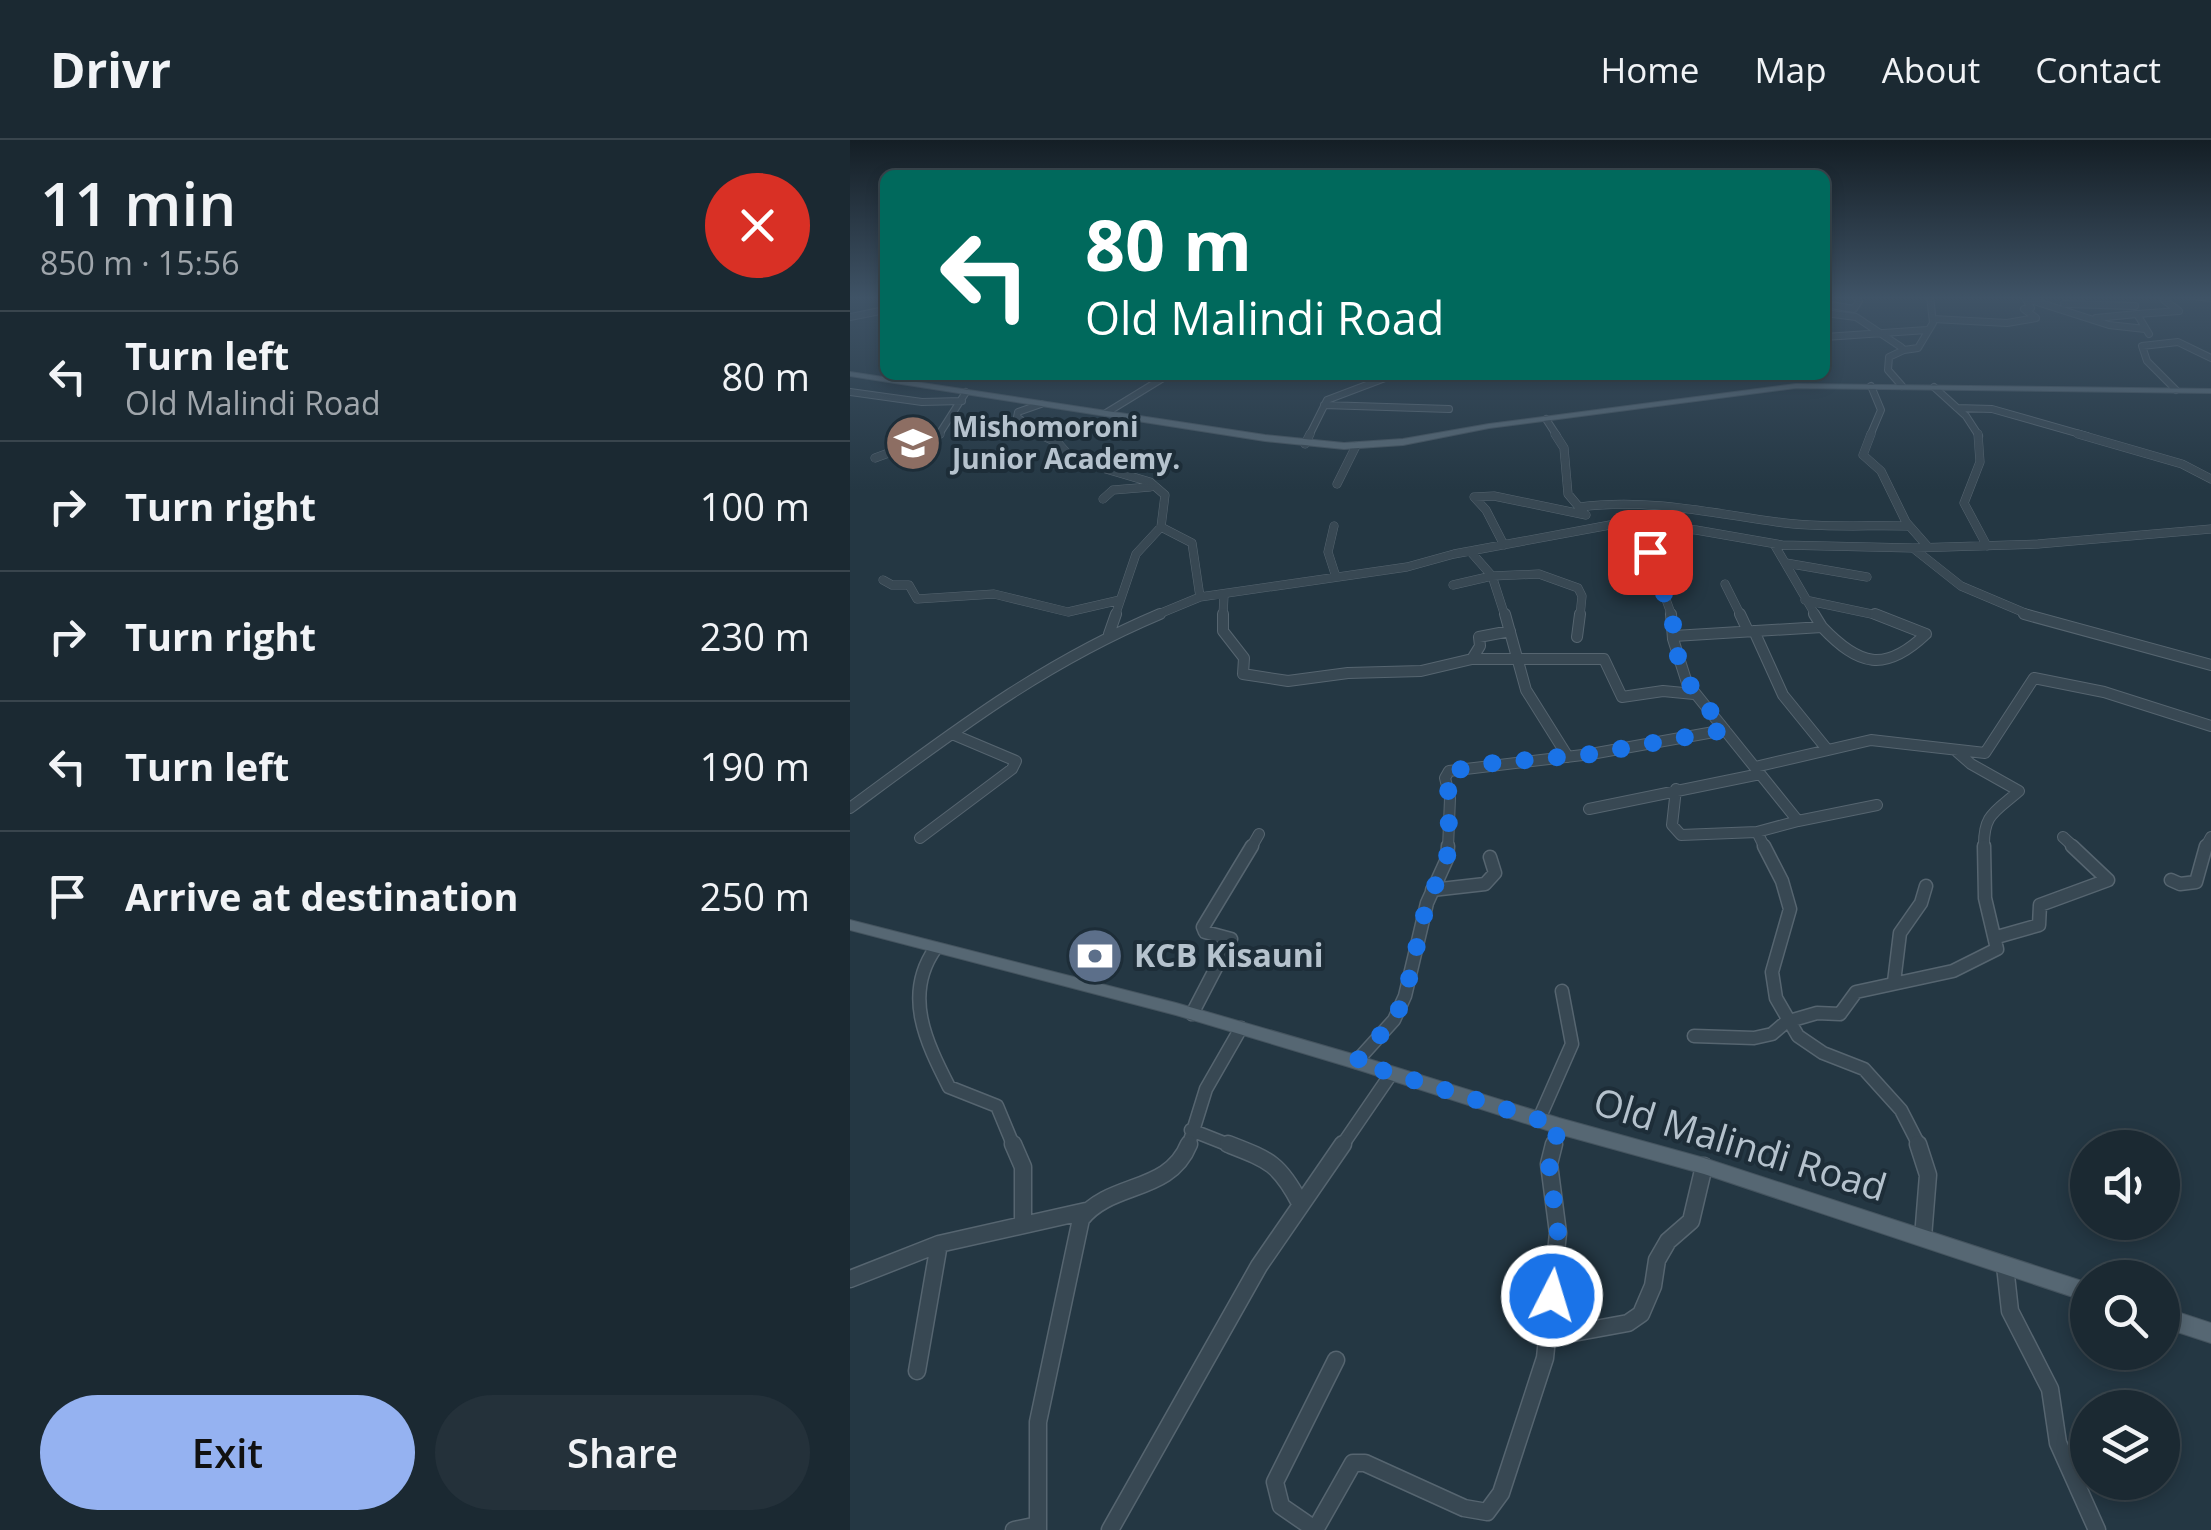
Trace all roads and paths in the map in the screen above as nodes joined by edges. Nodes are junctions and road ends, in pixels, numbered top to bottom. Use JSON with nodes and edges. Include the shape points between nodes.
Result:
{"nodes":[{"id":1,"x":1888,"y":361,"type":"edge"},
{"id":2,"x":2147,"y":361,"type":"edge"},
{"id":3,"x":850,"y":374,"type":"edge"},
{"id":4,"x":880,"y":380,"type":"edge"},
{"id":5,"x":881,"y":380,"type":"edge"},
{"id":6,"x":1160,"y":380,"type":"edge"},
{"id":7,"x":1383,"y":380,"type":"edge"},
{"id":8,"x":1871,"y":386,"type":"junction"},
{"id":9,"x":1902,"y":386,"type":"junction"},
{"id":10,"x":1934,"y":387,"type":"junction"},
{"id":11,"x":2176,"y":390,"type":"junction"},
{"id":12,"x":2211,"y":391,"type":"edge"},
{"id":13,"x":850,"y":392,"type":"edge"},
{"id":14,"x":964,"y":396,"type":"junction"},
{"id":15,"x":1041,"y":404,"type":"junction"},
{"id":16,"x":1324,"y":405,"type":"junction"},
{"id":17,"x":1957,"y":408,"type":"junction"},
{"id":18,"x":1449,"y":410,"type":"dead end"},
{"id":19,"x":1106,"y":413,"type":"junction"},
{"id":20,"x":1546,"y":419,"type":"junction"},
{"id":21,"x":1306,"y":444,"type":"junction"},
{"id":22,"x":1356,"y":446,"type":"junction"},
{"id":23,"x":876,"y":458,"type":"dead end"},
{"id":24,"x":2211,"y":478,"type":"edge"},
{"id":25,"x":1337,"y":484,"type":"dead end"},
{"id":26,"x":1160,"y":488,"type":"junction"},
{"id":27,"x":1102,"y":499,"type":"dead end"},
{"id":28,"x":1583,"y":511,"type":"junction"},
{"id":29,"x":1639,"y":525,"type":"junction"},
{"id":30,"x":1334,"y":526,"type":"dead end"},
{"id":31,"x":1593,"y":526,"type":"junction"},
{"id":32,"x":1908,"y":526,"type":"junction"},
{"id":33,"x":1161,"y":527,"type":"junction"},
{"id":34,"x":2211,"y":529,"type":"edge"},
{"id":35,"x":1774,"y":544,"type":"junction"},
{"id":36,"x":1504,"y":545,"type":"junction"},
{"id":37,"x":1987,"y":546,"type":"junction"},
{"id":38,"x":1928,"y":547,"type":"junction"},
{"id":39,"x":1913,"y":548,"type":"junction"},
{"id":40,"x":1470,"y":551,"type":"junction"},
{"id":41,"x":1786,"y":562,"type":"junction"},
{"id":42,"x":1492,"y":576,"type":"junction"},
{"id":43,"x":1336,"y":577,"type":"junction"},
{"id":44,"x":1867,"y":577,"type":"dead end"},
{"id":45,"x":882,"y":580,"type":"dead end"},
{"id":46,"x":1726,"y":584,"type":"dead end"},
{"id":47,"x":1453,"y":586,"type":"dead end"},
{"id":48,"x":1224,"y":594,"type":"junction"},
{"id":49,"x":1200,"y":597,"type":"junction"},
{"id":50,"x":1120,"y":600,"type":"junction"},
{"id":51,"x":1805,"y":600,"type":"junction"},
{"id":52,"x":1822,"y":627,"type":"junction"},
{"id":53,"x":1510,"y":630,"type":"junction"},
{"id":54,"x":1751,"y":631,"type":"junction"},
{"id":55,"x":1109,"y":634,"type":"junction"},
{"id":56,"x":1674,"y":636,"type":"junction"},
{"id":57,"x":1577,"y":637,"type":"dead end"},
{"id":58,"x":1519,"y":658,"type":"junction"},
{"id":59,"x":1472,"y":659,"type":"junction"},
{"id":60,"x":2211,"y":665,"type":"edge"},
{"id":61,"x":1694,"y":694,"type":"junction"},
{"id":62,"x":2211,"y":726,"type":"edge"},
{"id":63,"x":1725,"y":730,"type":"junction"},
{"id":64,"x":952,"y":734,"type":"junction"},
{"id":65,"x":1826,"y":748,"type":"junction"},
{"id":66,"x":1955,"y":750,"type":"junction"},
{"id":67,"x":1568,"y":756,"type":"junction"},
{"id":68,"x":1757,"y":770,"type":"junction"},
{"id":69,"x":1676,"y":789,"type":"junction"},
{"id":70,"x":1877,"y":805,"type":"dead end"},
{"id":71,"x":850,"y":808,"type":"edge"},
{"id":72,"x":1589,"y":809,"type":"dead end"},
{"id":73,"x":1798,"y":821,"type":"junction"},
{"id":74,"x":1757,"y":832,"type":"junction"},
{"id":75,"x":1258,"y":834,"type":"dead end"},
{"id":76,"x":2064,"y":837,"type":"dead end"},
{"id":77,"x":920,"y":838,"type":"dead end"},
{"id":78,"x":2211,"y":838,"type":"edge"},
{"id":79,"x":1490,"y":858,"type":"dead end"},
{"id":80,"x":2171,"y":880,"type":"dead end"},
{"id":81,"x":1926,"y":886,"type":"dead end"},
{"id":82,"x":1432,"y":890,"type":"junction"},
{"id":83,"x":850,"y":926,"type":"edge"},
{"id":84,"x":1997,"y":937,"type":"junction"},
{"id":85,"x":935,"y":949,"type":"junction"},
{"id":86,"x":1894,"y":982,"type":"junction"},
{"id":87,"x":1562,"y":991,"type":"dead end"},
{"id":88,"x":1192,"y":1014,"type":"junction"},
{"id":89,"x":1786,"y":1022,"type":"junction"},
{"id":90,"x":1241,"y":1028,"type":"junction"},
{"id":91,"x":1694,"y":1036,"type":"dead end"},
{"id":92,"x":1356,"y":1062,"type":"junction"},
{"id":93,"x":1391,"y":1074,"type":"junction"},
{"id":94,"x":1540,"y":1119,"type":"junction"},
{"id":95,"x":1559,"y":1126,"type":"junction"},
{"id":96,"x":1192,"y":1130,"type":"junction"},
{"id":97,"x":1704,"y":1166,"type":"junction"},
{"id":98,"x":1300,"y":1203,"type":"junction"},
{"id":99,"x":1086,"y":1211,"type":"junction"},
{"id":100,"x":1023,"y":1224,"type":"junction"},
{"id":101,"x":1923,"y":1238,"type":"junction"},
{"id":102,"x":939,"y":1244,"type":"junction"},
{"id":103,"x":2005,"y":1266,"type":"junction"},
{"id":104,"x":850,"y":1279,"type":"edge"},
{"id":105,"x":2070,"y":1287,"type":"edge"},
{"id":106,"x":2180,"y":1323,"type":"edge"},
{"id":107,"x":2211,"y":1333,"type":"edge"},
{"id":108,"x":1546,"y":1338,"type":"junction"},
{"id":109,"x":1336,"y":1360,"type":"dead end"},
{"id":110,"x":917,"y":1372,"type":"dead end"},
{"id":111,"x":1038,"y":1528,"type":"edge"},
{"id":112,"x":1014,"y":1530,"type":"edge"},
{"id":113,"x":1110,"y":1530,"type":"edge"},
{"id":114,"x":1315,"y":1530,"type":"edge"},
{"id":115,"x":2097,"y":1530,"type":"edge"}],
"edges":[{"from":1,"to":9,"type":"street"},
{"from":2,"to":11,"type":"street"},
{"from":3,"to":4,"type":"main road"},
{"from":5,"to":14,"type":"main road"},
{"from":6,"to":19,"type":"street"},
{"from":7,"to":16,"type":"street"},
{"from":8,"to":9,"type":"main road"},
{"from":8,"to":20,"type":"main road","via":[[1774,388]]},
{"from":8,"to":32,"type":"street","via":[[1881,410],[1863,455],[1880,471]]},
{"from":9,"to":10,"type":"main road"},
{"from":10,"to":11,"type":"main road"},
{"from":10,"to":17,"type":"street"},
{"from":11,"to":12,"type":"main road"},
{"from":13,"to":14,"type":"street","via":[[922,402]]},
{"from":14,"to":15,"type":"main road"},
{"from":14,"to":23,"type":"street","via":[[937,438]]},
{"from":15,"to":19,"type":"main road"},
{"from":15,"to":26,"type":"street","via":[[1016,418],[1058,442],[1072,459]]},
{"from":16,"to":18,"type":"street"},
{"from":16,"to":21,"type":"street"},
{"from":17,"to":24,"type":"street","via":[[1992,409]]},
{"from":17,"to":37,"type":"street","via":[[1981,439],[1982,456],[1964,504]]},
{"from":19,"to":21,"type":"main road"},
{"from":20,"to":22,"type":"main road"},
{"from":20,"to":28,"type":"street","via":[[1564,448],[1567,491]]},
{"from":21,"to":22,"type":"main road"},
{"from":22,"to":25,"type":"street"},
{"from":26,"to":27,"type":"street","via":[[1113,490]]},
{"from":26,"to":33,"type":"street"},
{"from":28,"to":31,"type":"street"},
{"from":28,"to":32,"type":"street","via":[[1609,502],[1684,504],[1788,524]]},
{"from":28,"to":36,"type":"street","via":[[1474,497]]},
{"from":29,"to":31,"type":"street"},
{"from":29,"to":35,"type":"street"},
{"from":29,"to":56,"type":"street"},
{"from":30,"to":43,"type":"street","via":[[1328,552]]},
{"from":31,"to":36,"type":"street"},
{"from":32,"to":38,"type":"street"},
{"from":33,"to":49,"type":"street","via":[[1192,543]]},
{"from":33,"to":50,"type":"street","via":[[1136,554]]},
{"from":34,"to":37,"type":"street"},
{"from":35,"to":39,"type":"street"},
{"from":35,"to":41,"type":"street"},
{"from":36,"to":40,"type":"street"},
{"from":37,"to":38,"type":"street"},
{"from":38,"to":39,"type":"street"},
{"from":39,"to":60,"type":"street","via":[[1960,585],[2015,610]]},
{"from":40,"to":42,"type":"street"},
{"from":40,"to":43,"type":"street"},
{"from":41,"to":44,"type":"street"},
{"from":41,"to":51,"type":"street"},
{"from":42,"to":47,"type":"street"},
{"from":42,"to":53,"type":"street"},
{"from":42,"to":57,"type":"street","via":[[1539,574],[1578,588]]},
{"from":43,"to":48,"type":"street"},
{"from":45,"to":50,"type":"street","via":[[909,585],[917,599],[994,594],[1058,611]]},
{"from":46,"to":54,"type":"street"},
{"from":48,"to":49,"type":"street"},
{"from":48,"to":59,"type":"street","via":[[1223,631],[1244,658],[1247,676],[1302,680],[1421,671]]},
{"from":49,"to":55,"type":"street"},
{"from":50,"to":55,"type":"street"},
{"from":51,"to":52,"type":"street"},
{"from":51,"to":52,"type":"street","via":[[1864,610],[1926,634],[1906,654],[1867,661],[1846,652]]},
{"from":52,"to":54,"type":"street"},
{"from":53,"to":58,"type":"street"},
{"from":53,"to":59,"type":"street","via":[[1479,637]]},
{"from":54,"to":56,"type":"street"},
{"from":54,"to":65,"type":"street","via":[[1782,695]]},
{"from":55,"to":64,"type":"street","via":[[1006,693]]},
{"from":56,"to":61,"type":"street"},
{"from":58,"to":59,"type":"street"},
{"from":58,"to":61,"type":"street","via":[[1604,659],[1622,697]]},
{"from":58,"to":67,"type":"street","via":[[1526,690]]},
{"from":61,"to":63,"type":"street"},
{"from":62,"to":66,"type":"street","via":[[2034,678],[1988,751]]},
{"from":63,"to":67,"type":"street"},
{"from":63,"to":68,"type":"street"},
{"from":64,"to":71,"type":"street"},
{"from":64,"to":77,"type":"street","via":[[1016,761]]},
{"from":65,"to":66,"type":"street","via":[[1879,740]]},
{"from":65,"to":68,"type":"street"},
{"from":66,"to":84,"type":"street","via":[[1972,768],[2019,791],[1983,826],[1985,898]]},
{"from":67,"to":82,"type":"street","via":[[1449,772],[1447,860]]},
{"from":68,"to":69,"type":"street"},
{"from":68,"to":73,"type":"street"},
{"from":69,"to":72,"type":"street"},
{"from":69,"to":74,"type":"street","via":[[1672,824],[1678,834]]},
{"from":70,"to":73,"type":"street"},
{"from":73,"to":74,"type":"street"},
{"from":74,"to":89,"type":"street","via":[[1790,909],[1772,972]]},
{"from":75,"to":88,"type":"street","via":[[1203,926],[1230,943]]},
{"from":76,"to":84,"type":"street","via":[[2108,880],[2040,905],[2039,925]]},
{"from":78,"to":80,"type":"street","via":[[2196,882]]},
{"from":79,"to":82,"type":"street","via":[[1495,873],[1485,884]]},
{"from":81,"to":86,"type":"street","via":[[1900,933]]},
{"from":82,"to":92,"type":"street","via":[[1401,1006]]},
{"from":83,"to":85,"type":"main road","name":"Old Malindi Road"},
{"from":84,"to":86,"type":"street","via":[[1995,950],[1960,968]]},
{"from":85,"to":88,"type":"main road","name":"Old Malindi Road"},
{"from":85,"to":100,"type":"street","via":[[923,967],[918,1020],[949,1086],[997,1106],[1022,1167]]},
{"from":86,"to":89,"type":"street","via":[[1856,992],[1840,1014]]},
{"from":87,"to":94,"type":"street","via":[[1572,1044]]},
{"from":88,"to":90,"type":"main road","name":"Old Malindi Road"},
{"from":89,"to":91,"type":"street","via":[[1754,1038]]},
{"from":89,"to":101,"type":"street","via":[[1822,1054],[1864,1069],[1900,1110],[1928,1175]]},
{"from":90,"to":92,"type":"main road","name":"Old Malindi Road"},
{"from":90,"to":96,"type":"street","via":[[1206,1088]]},
{"from":92,"to":93,"type":"main road","name":"Old Malindi Road"},
{"from":93,"to":94,"type":"main road","name":"Old Malindi Road"},
{"from":93,"to":98,"type":"street"},
{"from":94,"to":95,"type":"main road","name":"Old Malindi Road"},
{"from":95,"to":97,"type":"main road","name":"Old Malindi Road"},
{"from":95,"to":108,"type":"street","via":[[1549,1164],[1558,1233]]},
{"from":96,"to":98,"type":"street","via":[[1270,1160]]},
{"from":96,"to":99,"type":"street","via":[[1171,1172]]},
{"from":97,"to":101,"type":"main road","name":"Old Malindi Road"},
{"from":97,"to":108,"type":"street","via":[[1691,1221],[1657,1260],[1641,1314],[1628,1323]]},
{"from":98,"to":113,"type":"street"},
{"from":99,"to":100,"type":"street"},
{"from":99,"to":111,"type":"street","via":[[1038,1422]]},
{"from":100,"to":102,"type":"street"},
{"from":101,"to":103,"type":"main road","name":"Old Malindi Road"},
{"from":102,"to":104,"type":"street"},
{"from":102,"to":110,"type":"street"},
{"from":103,"to":105,"type":"main road","name":"Old Malindi Road"},
{"from":103,"to":115,"type":"street","via":[[2010,1311],[2050,1389],[2062,1455]]},
{"from":106,"to":107,"type":"main road"},
{"from":108,"to":114,"type":"street","via":[[1546,1358],[1501,1493],[1487,1512],[1365,1463],[1352,1464]]},
{"from":109,"to":114,"type":"street","via":[[1275,1482],[1282,1510]]},
{"from":111,"to":112,"type":"street"}]}
